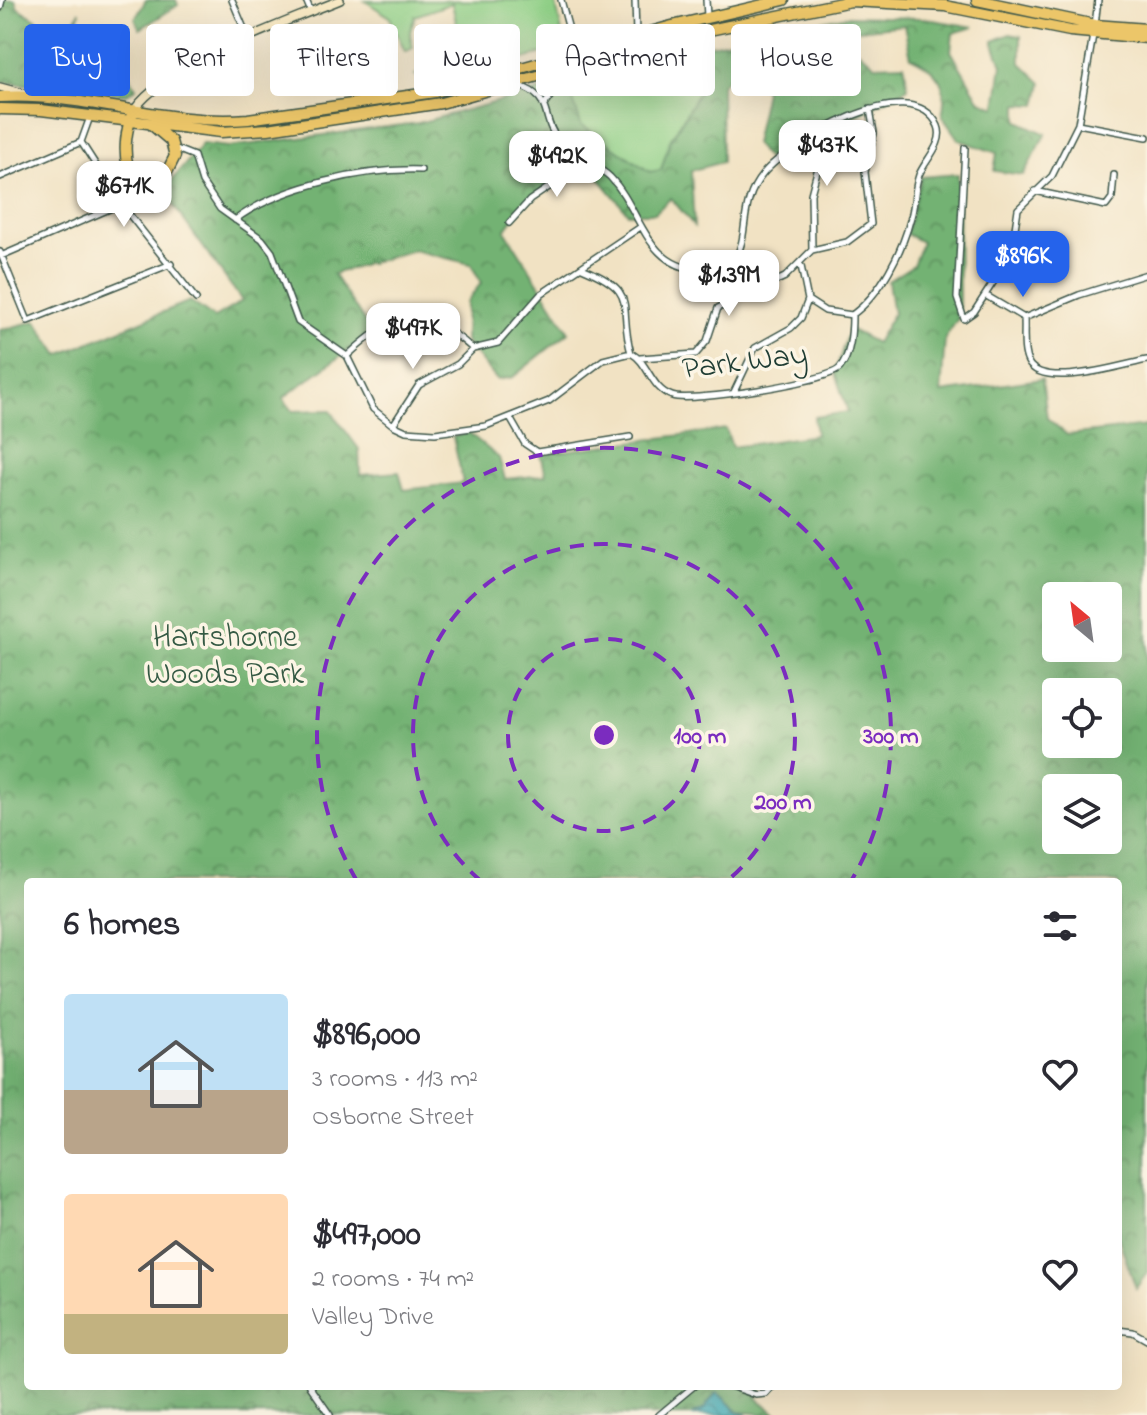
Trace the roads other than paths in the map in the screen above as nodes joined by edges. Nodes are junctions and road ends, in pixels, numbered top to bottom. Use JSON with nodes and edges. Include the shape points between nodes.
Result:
{"nodes":[{"id":1,"x":2,"y":0,"type":"edge"},
{"id":2,"x":232,"y":0,"type":"edge"},
{"id":3,"x":306,"y":0,"type":"edge"},
{"id":4,"x":340,"y":0,"type":"edge"},
{"id":5,"x":561,"y":0,"type":"edge"},
{"id":6,"x":635,"y":0,"type":"edge"},
{"id":7,"x":706,"y":0,"type":"edge"},
{"id":8,"x":784,"y":0,"type":"edge"},
{"id":9,"x":977,"y":0,"type":"edge"},
{"id":10,"x":1098,"y":0,"type":"edge"},
{"id":11,"x":0,"y":8,"type":"edge"},
{"id":12,"x":311,"y":12,"type":"junction"},
{"id":13,"x":707,"y":17,"type":"junction"},
{"id":14,"x":242,"y":24,"type":"edge"},
{"id":15,"x":567,"y":24,"type":"edge"},
{"id":16,"x":636,"y":24,"type":"edge"},
{"id":17,"x":681,"y":24,"type":"edge"},
{"id":18,"x":715,"y":26,"type":"edge"},
{"id":19,"x":1147,"y":29,"type":"edge"},
{"id":20,"x":1094,"y":30,"type":"junction"},
{"id":21,"x":254,"y":36,"type":"edge"},
{"id":22,"x":1147,"y":38,"type":"edge"},
{"id":23,"x":536,"y":68,"type":"edge"},
{"id":24,"x":0,"y":87,"type":"edge"},
{"id":25,"x":520,"y":87,"type":"edge"},
{"id":26,"x":147,"y":96,"type":"edge"},
{"id":27,"x":463,"y":96,"type":"edge"},
{"id":28,"x":549,"y":96,"type":"edge"},
{"id":29,"x":0,"y":97,"type":"edge"},
{"id":30,"x":44,"y":98,"type":"junction"},
{"id":31,"x":545,"y":104,"type":"junction"},
{"id":32,"x":0,"y":109,"type":"edge"},
{"id":33,"x":870,"y":109,"type":"junction"},
{"id":34,"x":134,"y":110,"type":"junction"},
{"id":35,"x":90,"y":116,"type":"junction"},
{"id":36,"x":129,"y":121,"type":"junction"},
{"id":37,"x":151,"y":124,"type":"junction"},
{"id":38,"x":1078,"y":124,"type":"junction"},
{"id":39,"x":829,"y":126,"type":"junction"},
{"id":40,"x":1147,"y":137,"type":"edge"},
{"id":41,"x":81,"y":142,"type":"junction"},
{"id":42,"x":174,"y":148,"type":"junction"},
{"id":43,"x":965,"y":148,"type":"dead end"},
{"id":44,"x":586,"y":162,"type":"junction"},
{"id":45,"x":421,"y":170,"type":"dead end"},
{"id":46,"x":1114,"y":175,"type":"dead end"},
{"id":47,"x":0,"y":177,"type":"edge"},
{"id":48,"x":1035,"y":191,"type":"junction"},
{"id":49,"x":121,"y":204,"type":"junction"},
{"id":50,"x":235,"y":220,"type":"junction"},
{"id":51,"x":509,"y":223,"type":"dead end"},
{"id":52,"x":640,"y":227,"type":"junction"},
{"id":53,"x":812,"y":250,"type":"junction"},
{"id":54,"x":0,"y":254,"type":"edge"},
{"id":55,"x":171,"y":264,"type":"junction"},
{"id":56,"x":800,"y":265,"type":"junction"},
{"id":57,"x":582,"y":268,"type":"junction"},
{"id":58,"x":1147,"y":274,"type":"edge"},
{"id":59,"x":985,"y":295,"type":"junction"},
{"id":60,"x":196,"y":299,"type":"dead end"},
{"id":61,"x":808,"y":300,"type":"junction"},
{"id":62,"x":852,"y":315,"type":"junction"},
{"id":63,"x":1024,"y":318,"type":"junction"},
{"id":64,"x":473,"y":349,"type":"junction"},
{"id":65,"x":631,"y":353,"type":"junction"},
{"id":66,"x":347,"y":356,"type":"junction"},
{"id":67,"x":642,"y":358,"type":"junction"},
{"id":68,"x":1147,"y":360,"type":"edge"},
{"id":69,"x":734,"y":392,"type":"junction"},
{"id":70,"x":510,"y":418,"type":"junction"},
{"id":71,"x":393,"y":425,"type":"junction"},
{"id":72,"x":630,"y":437,"type":"dead end"},
{"id":73,"x":1122,"y":1331,"type":"edge"},
{"id":74,"x":1147,"y":1340,"type":"edge"},
{"id":75,"x":313,"y":1390,"type":"edge"},
{"id":76,"x":689,"y":1390,"type":"edge"},
{"id":77,"x":742,"y":1390,"type":"edge"},
{"id":78,"x":770,"y":1390,"type":"edge"},
{"id":79,"x":330,"y":1415,"type":"edge"},
{"id":80,"x":659,"y":1415,"type":"edge"}],
"edges":[{"from":1,"to":11,"type":"street"},
{"from":2,"to":14,"type":"street"},
{"from":3,"to":12,"type":"street"},
{"from":4,"to":12,"type":"street"},
{"from":5,"to":15,"type":"street"},
{"from":6,"to":16,"type":"street"},
{"from":7,"to":13,"type":"street"},
{"from":8,"to":13,"type":"highway"},
{"from":9,"to":20,"type":"highway"},
{"from":10,"to":20,"type":"street"},
{"from":12,"to":21,"type":"street"},
{"from":13,"to":17,"type":"highway"},
{"from":18,"to":20,"type":"highway","via":[[851,1],[945,6]]},
{"from":19,"to":20,"type":"highway"},
{"from":20,"to":22,"type":"highway"},
{"from":20,"to":38,"type":"street"},
{"from":23,"to":34,"type":"highway","via":[[435,92],[294,113],[219,120]]},
{"from":24,"to":30,"type":"street"},
{"from":25,"to":31,"type":"street"},
{"from":26,"to":34,"type":"street"},
{"from":27,"to":37,"type":"highway","via":[[419,108],[245,131]]},
{"from":28,"to":31,"type":"street"},
{"from":29,"to":30,"type":"highway"},
{"from":30,"to":34,"type":"highway"},
{"from":31,"to":44,"type":"street","via":[[557,138]]},
{"from":32,"to":35,"type":"highway"},
{"from":33,"to":39,"type":"street"},
{"from":33,"to":53,"type":"street","via":[[874,133],[865,172],[871,224],[847,242]]},
{"from":33,"to":62,"type":"street","via":[[897,105],[928,116],[940,139],[919,175],[907,231],[876,292]]},
{"from":34,"to":36,"type":"highway"},
{"from":35,"to":36,"type":"highway"},
{"from":35,"to":41,"type":"street"},
{"from":36,"to":37,"type":"highway"},
{"from":36,"to":42,"type":"highway","via":[[125,161],[139,179],[165,176]]},
{"from":37,"to":42,"type":"highway"},
{"from":38,"to":40,"type":"street"},
{"from":38,"to":48,"type":"street","via":[[1054,173]]},
{"from":39,"to":52,"type":"street","via":[[797,144],[762,175],[746,209],[740,252],[731,263],[714,269],[685,268],[669,261]]},
{"from":39,"to":53,"type":"street","via":[[811,194]]},
{"from":41,"to":47,"type":"street"},
{"from":41,"to":49,"type":"street"},
{"from":42,"to":50,"type":"street","via":[[192,153],[212,198]]},
{"from":43,"to":59,"type":"street","via":[[958,307],[964,319]]},
{"from":44,"to":51,"type":"street","via":[[530,200]]},
{"from":44,"to":52,"type":"street","via":[[612,180]]},
{"from":45,"to":50,"type":"street","via":[[342,177],[267,202]]},
{"from":46,"to":48,"type":"street","via":[[1106,206]]},
{"from":48,"to":59,"type":"street","via":[[1018,209],[1011,255]]},
{"from":49,"to":54,"type":"street"},
{"from":49,"to":55,"type":"street"},
{"from":50,"to":66,"type":"street","via":[[272,252],[298,322]]},
{"from":52,"to":57,"type":"street"},
{"from":53,"to":56,"type":"street"},
{"from":54,"to":55,"type":"street","via":[[28,321]]},
{"from":55,"to":60,"type":"street"},
{"from":56,"to":61,"type":"street"},
{"from":56,"to":67,"type":"street","via":[[768,288],[718,308],[707,341],[696,354]]},
{"from":57,"to":64,"type":"street","via":[[534,300],[498,343]]},
{"from":57,"to":65,"type":"street","via":[[612,283],[621,294]]},
{"from":58,"to":63,"type":"street"},
{"from":59,"to":63,"type":"street"},
{"from":61,"to":62,"type":"street","via":[[825,311]]},
{"from":61,"to":69,"type":"street","via":[[794,325],[755,348]]},
{"from":62,"to":69,"type":"street","name":"Park Way","via":[[849,347],[838,370],[805,382]]},
{"from":63,"to":68,"type":"street","via":[[1026,359],[1044,375]]},
{"from":64,"to":66,"type":"street","via":[[442,324],[409,317],[382,326]]},
{"from":64,"to":71,"type":"street","via":[[458,364],[419,385]]},
{"from":65,"to":67,"type":"street","name":"Park Way"},
{"from":65,"to":70,"type":"street","via":[[596,364],[556,397]]},
{"from":66,"to":71,"type":"street","via":[[373,409]]},
{"from":67,"to":69,"type":"street","name":"Park Way","via":[[656,385],[672,397]]},
{"from":70,"to":71,"type":"street","via":[[460,432],[415,432]]},
{"from":70,"to":72,"type":"street","via":[[525,444],[537,452]]},
{"from":73,"to":74,"type":"street"},
{"from":75,"to":79,"type":"street"},
{"from":76,"to":80,"type":"street"},
{"from":77,"to":78,"type":"street","via":[[756,1395]]}]}
